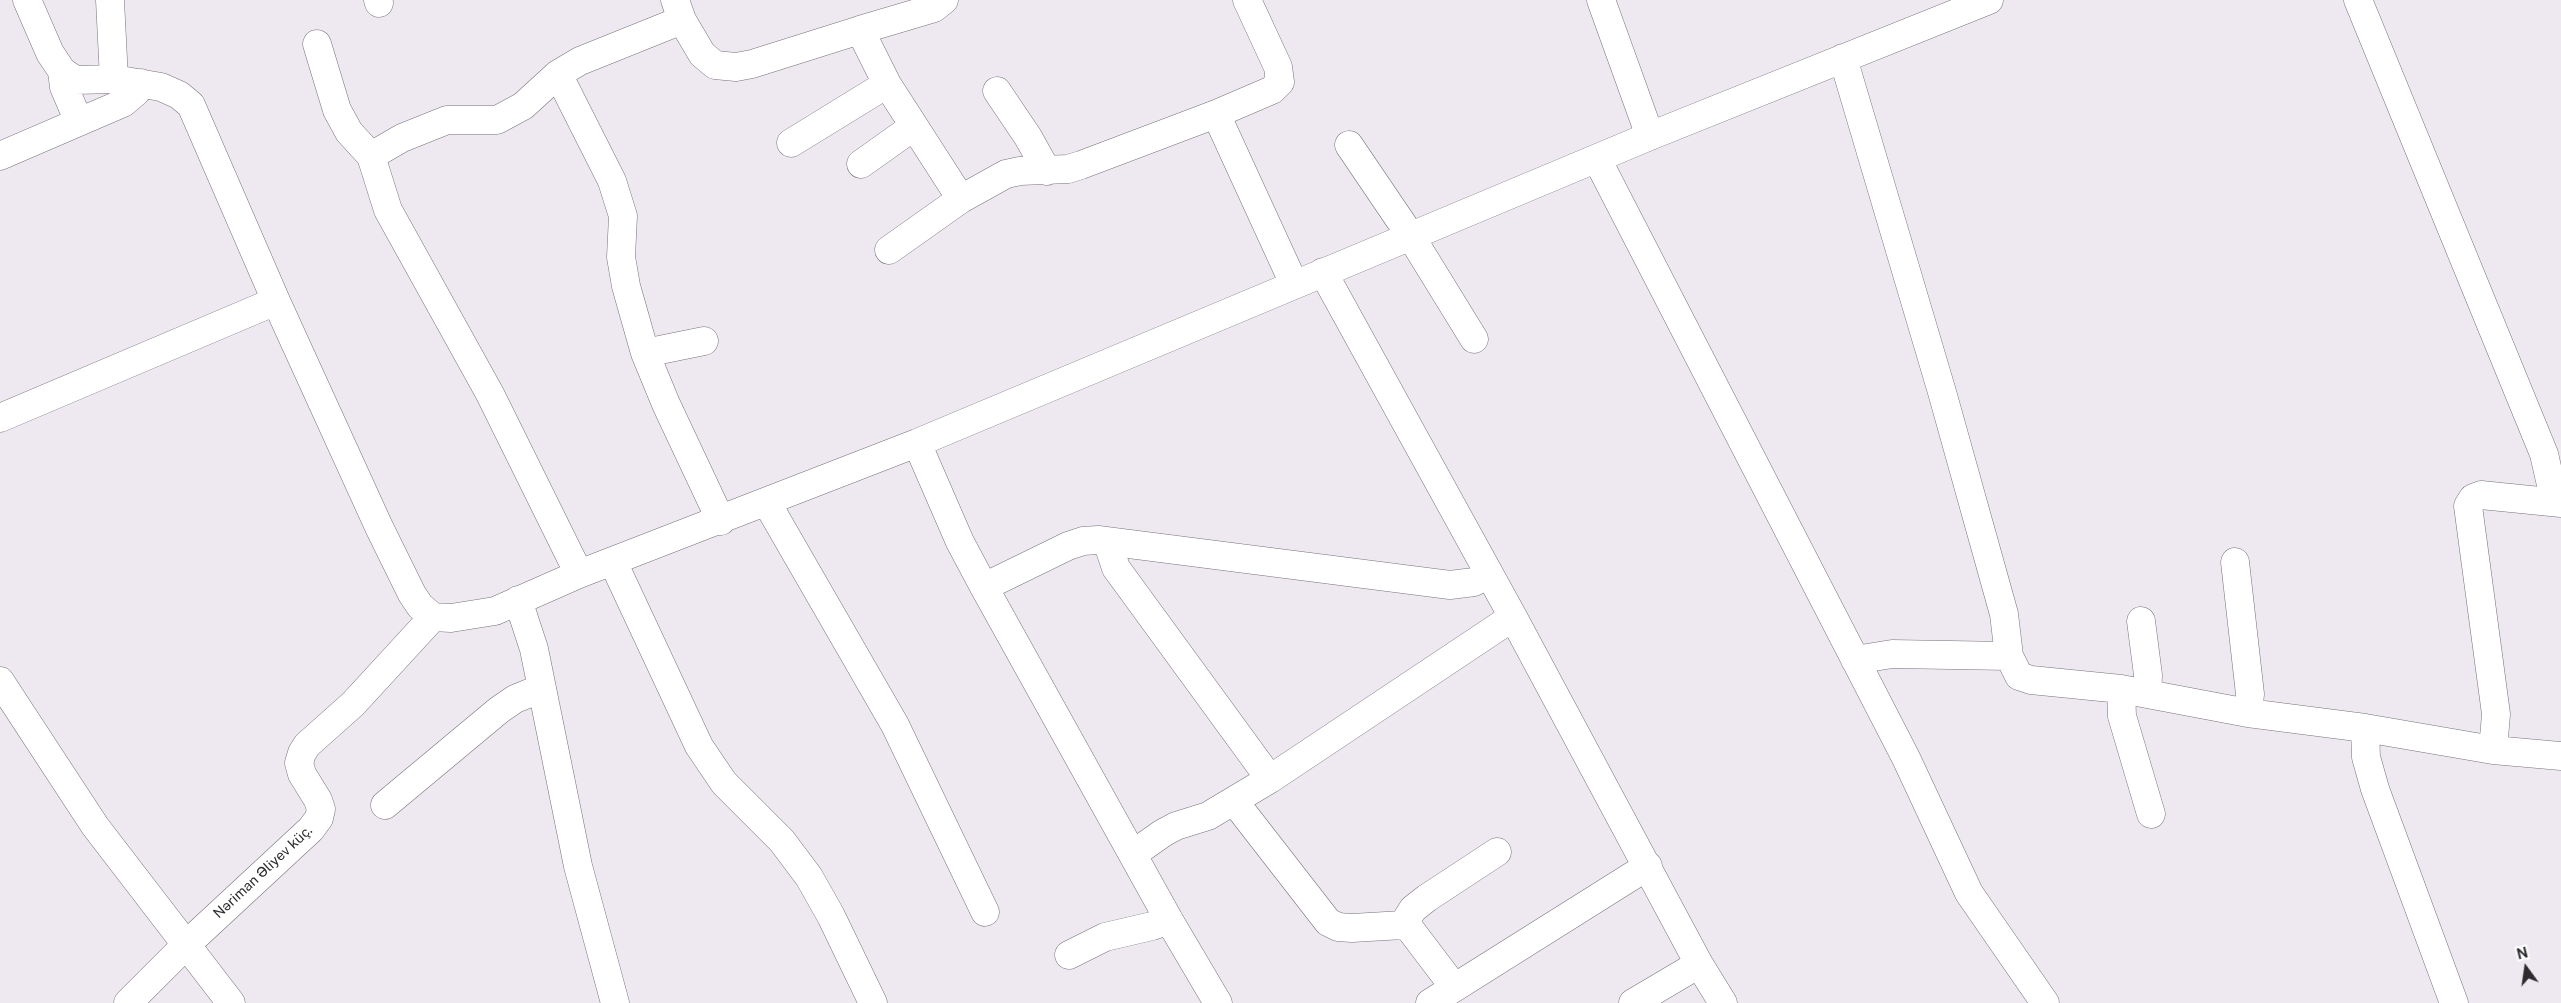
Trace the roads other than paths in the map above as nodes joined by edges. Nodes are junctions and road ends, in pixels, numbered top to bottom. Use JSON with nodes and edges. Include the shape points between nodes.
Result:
{"nodes":[{"id":1,"x":27,"y":0,"type":"edge"},
{"id":2,"x":110,"y":0,"type":"edge"},
{"id":3,"x":944,"y":0,"type":"edge"},
{"id":4,"x":1247,"y":0,"type":"edge"},
{"id":5,"x":1601,"y":0,"type":"edge"},
{"id":6,"x":1990,"y":0,"type":"edge"},
{"id":7,"x":2358,"y":0,"type":"edge"},
{"id":8,"x":678,"y":10,"type":"edge"},
{"id":9,"x":860,"y":30,"type":"junction"},
{"id":10,"x":317,"y":44,"type":"dead end"},
{"id":11,"x":1843,"y":58,"type":"junction"},
{"id":12,"x":62,"y":71,"type":"junction"},
{"id":13,"x":558,"y":74,"type":"junction"},
{"id":14,"x":114,"y":80,"type":"junction"},
{"id":15,"x":141,"y":83,"type":"junction"},
{"id":16,"x":887,"y":84,"type":"junction"},
{"id":17,"x":997,"y":91,"type":"dead end"},
{"id":18,"x":1216,"y":114,"type":"junction"},
{"id":19,"x":79,"y":122,"type":"junction"},
{"id":20,"x":913,"y":127,"type":"junction"},
{"id":21,"x":1650,"y":136,"type":"junction"},
{"id":22,"x":791,"y":143,"type":"dead end"},
{"id":23,"x":1349,"y":145,"type":"dead end"},
{"id":24,"x":0,"y":156,"type":"edge"},
{"id":25,"x":371,"y":156,"type":"junction"},
{"id":26,"x":1596,"y":159,"type":"junction"},
{"id":27,"x":861,"y":164,"type":"dead end"},
{"id":28,"x":1047,"y":171,"type":"junction"},
{"id":29,"x":962,"y":199,"type":"junction"},
{"id":30,"x":1410,"y":235,"type":"junction"},
{"id":31,"x":889,"y":250,"type":"dead end"},
{"id":32,"x":1323,"y":272,"type":"junction"},
{"id":33,"x":1294,"y":284,"type":"junction"},
{"id":34,"x":276,"y":301,"type":"junction"},
{"id":35,"x":1474,"y":339,"type":"dead end"},
{"id":36,"x":704,"y":341,"type":"dead end"},
{"id":37,"x":645,"y":353,"type":"junction"},
{"id":38,"x":0,"y":418,"type":"edge"},
{"id":39,"x":917,"y":443,"type":"junction"},
{"id":40,"x":2558,"y":502,"type":"edge"},
{"id":41,"x":767,"y":503,"type":"junction"},
{"id":42,"x":721,"y":521,"type":"junction"},
{"id":43,"x":1107,"y":541,"type":"junction"},
{"id":44,"x":613,"y":562,"type":"junction"},
{"id":45,"x":2235,"y":562,"type":"dead end"},
{"id":46,"x":579,"y":574,"type":"junction"},
{"id":47,"x":1489,"y":574,"type":"junction"},
{"id":48,"x":984,"y":587,"type":"junction"},
{"id":49,"x":518,"y":600,"type":"junction"},
{"id":50,"x":433,"y":616,"type":"junction"},
{"id":51,"x":1513,"y":617,"type":"junction"},
{"id":52,"x":2142,"y":620,"type":"dead end"},
{"id":53,"x":2009,"y":656,"type":"junction"},
{"id":54,"x":1855,"y":660,"type":"junction"},
{"id":55,"x":0,"y":682,"type":"edge"},
{"id":56,"x":542,"y":688,"type":"junction"},
{"id":57,"x":2121,"y":689,"type":"junction"},
{"id":58,"x":2147,"y":694,"type":"junction"},
{"id":59,"x":2248,"y":713,"type":"junction"},
{"id":60,"x":2365,"y":728,"type":"junction"},
{"id":61,"x":2493,"y":750,"type":"junction"},
{"id":62,"x":2561,"y":756,"type":"edge"},
{"id":63,"x":1270,"y":779,"type":"junction"},
{"id":64,"x":1234,"y":801,"type":"junction"},
{"id":65,"x":385,"y":805,"type":"dead end"},
{"id":66,"x":2151,"y":814,"type":"dead end"},
{"id":67,"x":1497,"y":852,"type":"dead end"},
{"id":68,"x":1133,"y":854,"type":"junction"},
{"id":69,"x":1648,"y":866,"type":"junction"},
{"id":70,"x":985,"y":912,"type":"dead end"},
{"id":71,"x":1169,"y":920,"type":"junction"},
{"id":72,"x":1403,"y":925,"type":"junction"},
{"id":73,"x":187,"y":944,"type":"junction"},
{"id":74,"x":1070,"y":955,"type":"dead end"},
{"id":75,"x":1699,"y":964,"type":"junction"},
{"id":76,"x":1454,"y":987,"type":"junction"},
{"id":77,"x":2042,"y":1002,"type":"edge"},
{"id":78,"x":128,"y":1003,"type":"edge"},
{"id":79,"x":231,"y":1003,"type":"edge"},
{"id":80,"x":615,"y":1003,"type":"edge"},
{"id":81,"x":873,"y":1003,"type":"edge"},
{"id":82,"x":1218,"y":1003,"type":"edge"},
{"id":83,"x":1430,"y":1003,"type":"edge"},
{"id":84,"x":1633,"y":1003,"type":"edge"},
{"id":85,"x":1723,"y":1003,"type":"edge"},
{"id":86,"x":2454,"y":1003,"type":"edge"}],
"edges":[{"from":1,"to":12,"type":"street","via":[[50,54]]},
{"from":2,"to":14,"type":"street"},
{"from":3,"to":9,"type":"street","via":[[934,8]]},
{"from":4,"to":18,"type":"street","via":[[1278,67],[1280,82],[1272,90]]},
{"from":5,"to":21,"type":"street"},
{"from":6,"to":11,"type":"street"},
{"from":7,"to":40,"type":"street","via":[[2544,454]]},
{"from":8,"to":9,"type":"street","via":[[702,54],[715,65],[736,67]]},
{"from":8,"to":13,"type":"street"},
{"from":9,"to":16,"type":"street"},
{"from":10,"to":25,"type":"street","via":[[337,110],[349,132]]},
{"from":11,"to":21,"type":"street"},
{"from":11,"to":53,"type":"street","via":[[1999,596]]},
{"from":12,"to":14,"type":"street","via":[[75,80]]},
{"from":12,"to":19,"type":"street","via":[[64,87]]},
{"from":13,"to":25,"type":"street","via":[[523,106],[497,120],[447,120],[402,138]]},
{"from":13,"to":37,"type":"street","via":[[612,181],[623,216],[621,257]]},
{"from":14,"to":15,"type":"street"},
{"from":15,"to":19,"type":"street","via":[[136,92],[122,103]]},
{"from":15,"to":34,"type":"street","via":[[173,92],[191,105]]},
{"from":16,"to":20,"type":"street"},
{"from":16,"to":22,"type":"street"},
{"from":17,"to":28,"type":"street"},
{"from":18,"to":28,"type":"street","via":[[1081,165]]},
{"from":18,"to":33,"type":"street"},
{"from":19,"to":24,"type":"street"},
{"from":20,"to":27,"type":"street"},
{"from":20,"to":29,"type":"street"},
{"from":21,"to":26,"type":"street"},
{"from":23,"to":30,"type":"street"},
{"from":25,"to":46,"type":"street","via":[[388,210],[490,394]]},
{"from":26,"to":30,"type":"street"},
{"from":26,"to":54,"type":"street"},
{"from":28,"to":29,"type":"street","via":[[1006,174]]},
{"from":29,"to":31,"type":"street"},
{"from":30,"to":32,"type":"street"},
{"from":30,"to":35,"type":"street"},
{"from":32,"to":33,"type":"street"},
{"from":32,"to":47,"type":"street"},
{"from":33,"to":39,"type":"street"},
{"from":34,"to":38,"type":"street"},
{"from":34,"to":50,"type":"street","via":[[412,594]]},
{"from":36,"to":37,"type":"street"},
{"from":37,"to":42,"type":"street"},
{"from":39,"to":41,"type":"street"},
{"from":39,"to":48,"type":"street","via":[[960,542]]},
{"from":40,"to":61,"type":"street","via":[[2481,495],[2473,498],[2468,506],[2496,714]]},
{"from":41,"to":42,"type":"street"},
{"from":41,"to":70,"type":"street","via":[[895,726]]},
{"from":42,"to":44,"type":"street"},
{"from":43,"to":47,"type":"street","via":[[1450,585],[1474,582]]},
{"from":43,"to":48,"type":"street","via":[[1083,541],[1068,546]]},
{"from":43,"to":63,"type":"street","via":[[1116,568]]},
{"from":44,"to":46,"type":"street"},
{"from":44,"to":81,"type":"street","via":[[700,746],[724,783],[782,841],[809,877]]},
{"from":45,"to":59,"type":"street","via":[[2250,694]]},
{"from":46,"to":49,"type":"street"},
{"from":47,"to":51,"type":"street"},
{"from":48,"to":68,"type":"street"},
{"from":49,"to":50,"type":"street","via":[[495,611],[476,615]]},
{"from":49,"to":56,"type":"street","via":[[534,649]]},
{"from":50,"to":73,"type":"street","name":"Nəriman Əliyev küç.","via":[[353,704],[307,745],[299,763],[320,809],[319,818],[311,829]]},
{"from":51,"to":63,"type":"street"},
{"from":51,"to":69,"type":"street"},
{"from":52,"to":58,"type":"street"},
{"from":53,"to":54,"type":"street","via":[[1892,654]]},
{"from":53,"to":57,"type":"street","via":[[2019,676],[2031,680]]},
{"from":54,"to":77,"type":"street","via":[[1906,758],[1969,893]]},
{"from":55,"to":73,"type":"street","via":[[95,826]]},
{"from":56,"to":65,"type":"street","via":[[515,699],[499,710]]},
{"from":56,"to":80,"type":"street","via":[[578,866]]},
{"from":57,"to":58,"type":"street"},
{"from":57,"to":66,"type":"street","via":[[2122,716]]},
{"from":58,"to":59,"type":"street"},
{"from":59,"to":60,"type":"street"},
{"from":60,"to":61,"type":"street"},
{"from":60,"to":86,"type":"street","via":[[2366,757],[2375,789]]},
{"from":61,"to":62,"type":"street"},
{"from":63,"to":64,"type":"street"},
{"from":64,"to":68,"type":"street","via":[[1208,816],[1169,830]]},
{"from":64,"to":72,"type":"street","via":[[1328,922],[1352,928]]},
{"from":67,"to":72,"type":"street","via":[[1427,898],[1413,909]]},
{"from":68,"to":71,"type":"street"},
{"from":69,"to":75,"type":"street"},
{"from":69,"to":76,"type":"street"},
{"from":71,"to":74,"type":"street","via":[[1105,938]]},
{"from":71,"to":82,"type":"street"},
{"from":72,"to":76,"type":"street","via":[[1410,929]]},
{"from":73,"to":78,"type":"street","name":"Nəriman Əliyev küç."},
{"from":73,"to":79,"type":"street"},
{"from":75,"to":84,"type":"street"},
{"from":75,"to":85,"type":"street"},
{"from":76,"to":83,"type":"street"}]}
